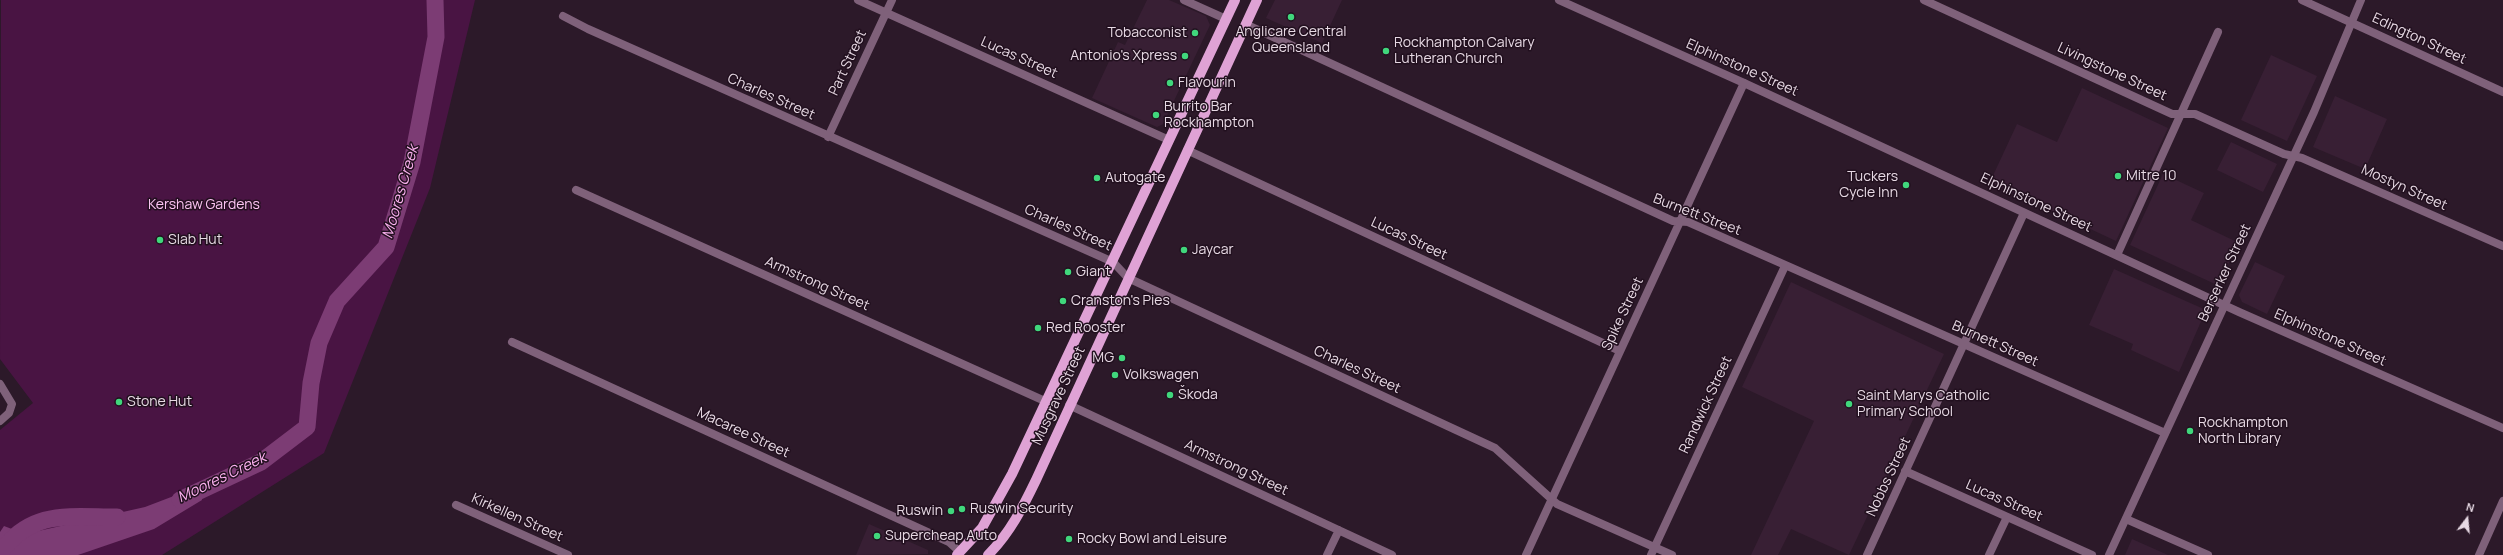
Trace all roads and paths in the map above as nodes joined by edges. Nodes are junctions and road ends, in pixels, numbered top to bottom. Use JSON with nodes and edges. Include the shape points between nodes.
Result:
{"nodes":[{"id":1,"x":858,"y":0,"type":"edge"},
{"id":2,"x":892,"y":0,"type":"edge"},
{"id":3,"x":1184,"y":0,"type":"edge"},
{"id":4,"x":1235,"y":0,"type":"edge"},
{"id":5,"x":1257,"y":0,"type":"edge"},
{"id":6,"x":1559,"y":0,"type":"edge"},
{"id":7,"x":1924,"y":0,"type":"edge"},
{"id":8,"x":2302,"y":0,"type":"edge"},
{"id":9,"x":2361,"y":0,"type":"edge"},
{"id":10,"x":886,"y":12,"type":"junction"},
{"id":11,"x":563,"y":16,"type":"dead end"},
{"id":12,"x":1226,"y":19,"type":"junction"},
{"id":13,"x":2351,"y":22,"type":"junction"},
{"id":14,"x":1245,"y":24,"type":"junction"},
{"id":15,"x":2218,"y":32,"type":"dead end"},
{"id":16,"x":1744,"y":83,"type":"junction"},
{"id":17,"x":2503,"y":92,"type":"edge"},
{"id":18,"x":2182,"y":114,"type":"junction"},
{"id":19,"x":828,"y":137,"type":"junction"},
{"id":20,"x":1169,"y":140,"type":"junction"},
{"id":21,"x":1187,"y":150,"type":"junction"},
{"id":22,"x":2293,"y":156,"type":"junction"},
{"id":23,"x":576,"y":190,"type":"dead end"},
{"id":24,"x":2024,"y":213,"type":"junction"},
{"id":25,"x":1680,"y":222,"type":"junction"},
{"id":26,"x":2503,"y":246,"type":"edge"},
{"id":27,"x":2117,"y":255,"type":"junction"},
{"id":28,"x":1112,"y":262,"type":"junction"},
{"id":29,"x":1785,"y":266,"type":"junction"},
{"id":30,"x":1128,"y":278,"type":"junction"},
{"id":31,"x":2225,"y":305,"type":"junction"},
{"id":32,"x":512,"y":342,"type":"dead end"},
{"id":33,"x":1964,"y":345,"type":"junction"},
{"id":34,"x":1620,"y":351,"type":"junction"},
{"id":35,"x":0,"y":384,"type":"edge"},
{"id":36,"x":1047,"y":402,"type":"junction"},
{"id":37,"x":1069,"y":405,"type":"junction"},
{"id":38,"x":0,"y":421,"type":"edge"},
{"id":39,"x":2503,"y":428,"type":"edge"},
{"id":40,"x":2165,"y":433,"type":"junction"},
{"id":41,"x":1905,"y":472,"type":"junction"},
{"id":42,"x":1552,"y":498,"type":"junction"},
{"id":43,"x":2503,"y":501,"type":"edge"},
{"id":44,"x":456,"y":505,"type":"dead end"},
{"id":45,"x":2007,"y":517,"type":"junction"},
{"id":46,"x":2126,"y":519,"type":"junction"},
{"id":47,"x":1339,"y":530,"type":"junction"},
{"id":48,"x":1654,"y":547,"type":"junction"},
{"id":49,"x":958,"y":554,"type":"edge"},
{"id":50,"x":568,"y":555,"type":"edge"},
{"id":51,"x":988,"y":555,"type":"edge"},
{"id":52,"x":1327,"y":555,"type":"edge"},
{"id":53,"x":1392,"y":555,"type":"edge"},
{"id":54,"x":1526,"y":555,"type":"edge"},
{"id":55,"x":1651,"y":555,"type":"edge"},
{"id":56,"x":1672,"y":555,"type":"edge"},
{"id":57,"x":1867,"y":555,"type":"edge"},
{"id":58,"x":1989,"y":555,"type":"edge"},
{"id":59,"x":2092,"y":555,"type":"edge"},
{"id":60,"x":2109,"y":555,"type":"edge"},
{"id":61,"x":2208,"y":555,"type":"edge"},
{"id":62,"x":2479,"y":555,"type":"edge"}],
"edges":[{"from":1,"to":10,"type":"street","name":"Lucas Street"},
{"from":2,"to":10,"type":"street","name":"Part Street"},
{"from":3,"to":12,"type":"street"},
{"from":4,"to":12,"type":"main road","name":"Musgrave Street"},
{"from":5,"to":14,"type":"main road","name":"Musgrave Street"},
{"from":6,"to":16,"type":"street","name":"Elphinstone Street"},
{"from":7,"to":18,"type":"street","name":"Livingstone Street","via":[[2172,114]]},
{"from":8,"to":13,"type":"street","name":"Edington Street"},
{"from":9,"to":13,"type":"street","name":"Berserker Street"},
{"from":10,"to":19,"type":"street","name":"Part Street"},
{"from":10,"to":20,"type":"street","name":"Lucas Street"},
{"from":11,"to":19,"type":"street","name":"Charles Street"},
{"from":12,"to":20,"type":"main road","name":"Musgrave Street"},
{"from":13,"to":17,"type":"street","name":"Edington Street"},
{"from":13,"to":22,"type":"street","name":"Berserker Street"},
{"from":14,"to":21,"type":"main road","name":"Musgrave Street"},
{"from":14,"to":25,"type":"street","name":"Burnett Street"},
{"from":15,"to":18,"type":"street"},
{"from":16,"to":24,"type":"street","name":"Elphinstone Street"},
{"from":16,"to":25,"type":"street","name":"Spike Street"},
{"from":18,"to":22,"type":"street","name":"Livingstone Street","via":[[2195,114]]},
{"from":18,"to":27,"type":"street"},
{"from":19,"to":28,"type":"street","name":"Charles Street"},
{"from":20,"to":28,"type":"main road","name":"Musgrave Street"},
{"from":21,"to":30,"type":"main road","name":"Musgrave Street"},
{"from":21,"to":34,"type":"street","name":"Lucas Street"},
{"from":22,"to":26,"type":"street","name":"Mostyn Street"},
{"from":22,"to":31,"type":"street","name":"Berserker Street"},
{"from":23,"to":36,"type":"street","name":"Armstrong Street"},
{"from":24,"to":27,"type":"street","name":"Elphinstone Street"},
{"from":24,"to":33,"type":"street","name":"Nobbs Street"},
{"from":25,"to":29,"type":"street","name":"Burnett Street","via":[[1688,222]]},
{"from":25,"to":34,"type":"street","name":"Spike Street"},
{"from":27,"to":31,"type":"street","name":"Elphinstone Street"},
{"from":28,"to":30,"type":"street","name":"Charles Street"},
{"from":28,"to":36,"type":"main road","name":"Musgrave Street"},
{"from":29,"to":33,"type":"street","name":"Burnett Street"},
{"from":29,"to":48,"type":"street","name":"Randwick Street"},
{"from":30,"to":37,"type":"main road","name":"Musgrave Street"},
{"from":30,"to":42,"type":"street","name":"Charles Street","via":[[1495,448]]},
{"from":31,"to":39,"type":"street","name":"Elphinstone Street"},
{"from":31,"to":40,"type":"street","name":"Berserker Street"},
{"from":32,"to":49,"type":"street","name":"Macaree Street","via":[[949,542]]},
{"from":33,"to":40,"type":"street","name":"Burnett Street"},
{"from":33,"to":41,"type":"street","name":"Nobbs Street"},
{"from":34,"to":42,"type":"street","name":"Spike Street"},
{"from":35,"to":38,"type":"street","via":[[12,404],[9,413]]},
{"from":36,"to":49,"type":"main road","name":"Musgrave Street","via":[[982,528]]},
{"from":37,"to":47,"type":"street","name":"Armstrong Street"},
{"from":37,"to":51,"type":"main road","name":"Musgrave Street","via":[[1020,513],[1003,540]]},
{"from":40,"to":46,"type":"street","name":"Berserker Street"},
{"from":41,"to":45,"type":"street","name":"Lucas Street"},
{"from":41,"to":57,"type":"street","name":"Nobbs Street"},
{"from":42,"to":48,"type":"street","name":"Charles Street","via":[[1557,504]]},
{"from":42,"to":54,"type":"street","name":"Spike Street"},
{"from":43,"to":62,"type":"street"},
{"from":44,"to":50,"type":"street","name":"Kirkellen Street"},
{"from":45,"to":58,"type":"street"},
{"from":45,"to":59,"type":"street","name":"Lucas Street"},
{"from":46,"to":60,"type":"street","name":"Berserker Street"},
{"from":46,"to":61,"type":"street"},
{"from":47,"to":52,"type":"street"},
{"from":47,"to":53,"type":"street","name":"Armstrong Street"},
{"from":48,"to":55,"type":"street","name":"Randwick Street"},
{"from":48,"to":56,"type":"street","name":"Charles Street"}]}
